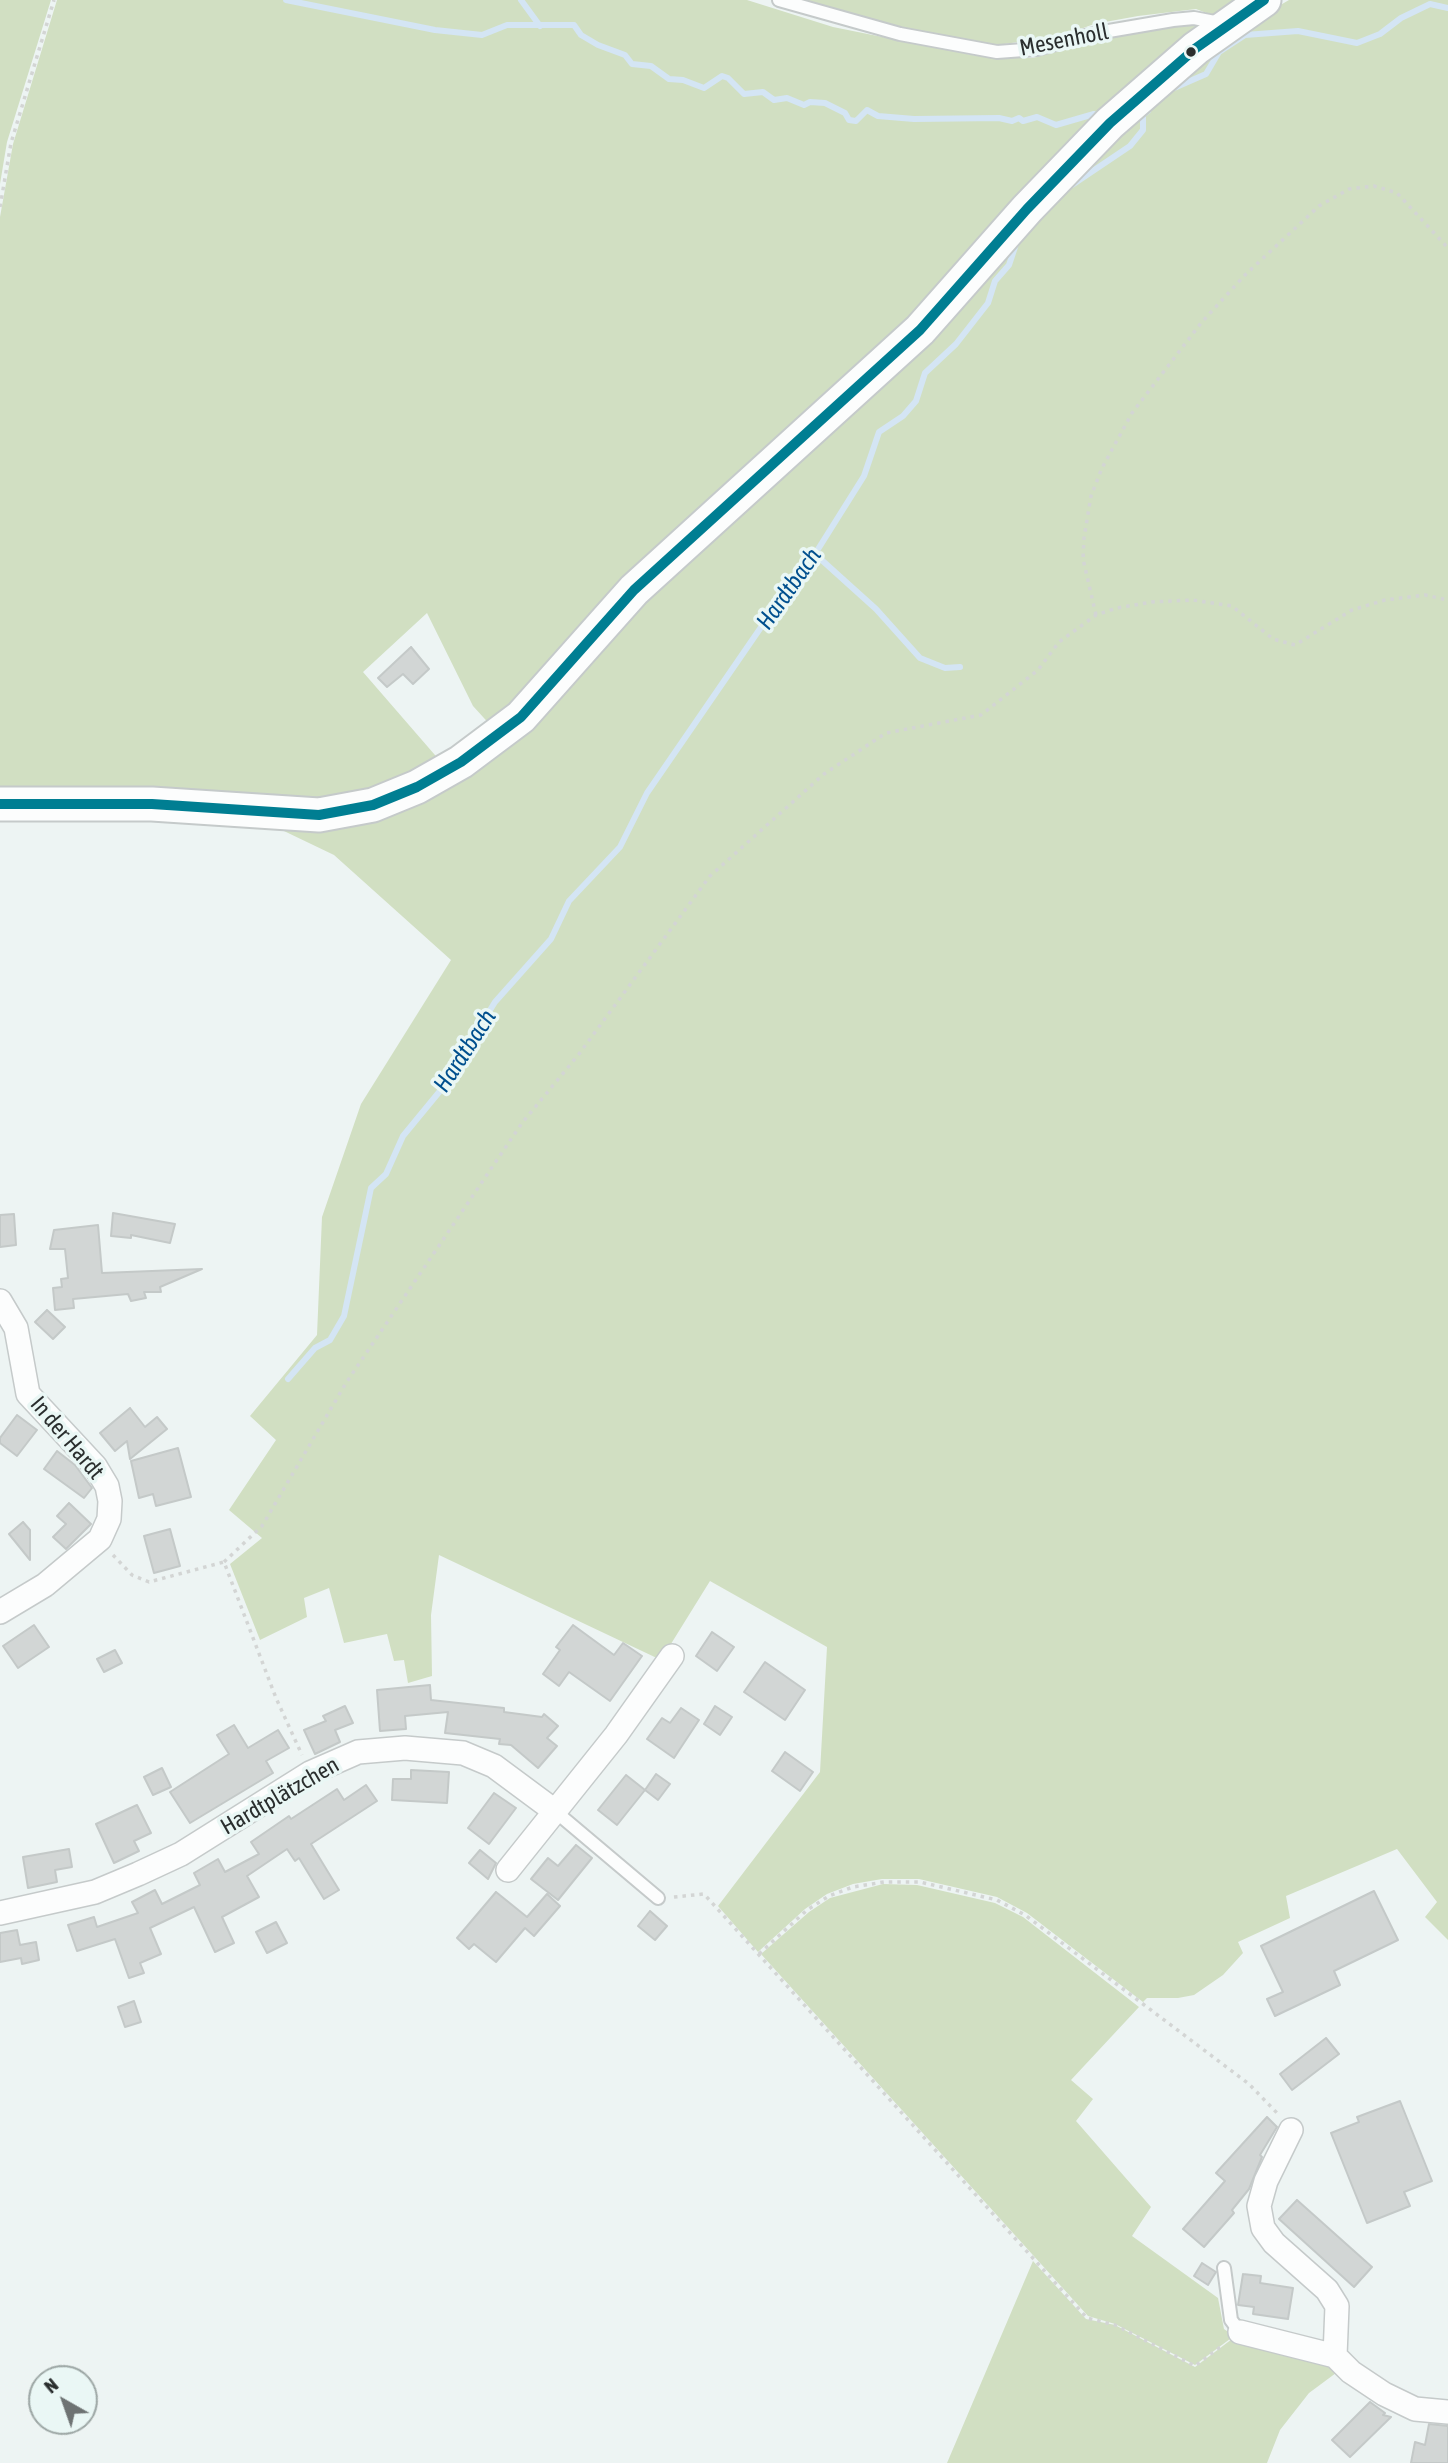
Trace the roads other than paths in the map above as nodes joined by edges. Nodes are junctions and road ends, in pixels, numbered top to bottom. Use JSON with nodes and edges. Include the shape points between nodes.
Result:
{"nodes":[{"id":1,"x":779,"y":0,"type":"edge"},
{"id":2,"x":1264,"y":0,"type":"edge"},
{"id":3,"x":1227,"y":25,"type":"junction"},
{"id":4,"x":0,"y":804,"type":"edge"},
{"id":5,"x":0,"y":1301,"type":"edge"},
{"id":6,"x":0,"y":1612,"type":"edge"},
{"id":7,"x":671,"y":1656,"type":"dead end"},
{"id":8,"x":556,"y":1812,"type":"junction"},
{"id":9,"x":509,"y":1870,"type":"dead end"},
{"id":10,"x":658,"y":1898,"type":"road end"},
{"id":11,"x":0,"y":1913,"type":"edge"},
{"id":12,"x":1291,"y":2130,"type":"road end"},
{"id":13,"x":1224,"y":2268,"type":"dead end"},
{"id":14,"x":1240,"y":2332,"type":"joint"},
{"id":15,"x":1335,"y":2356,"type":"junction"},
{"id":16,"x":1448,"y":2412,"type":"edge"}],
"edges":[{"from":1,"to":3,"type":"lane","name":"Mesenholl","via":[[900,34],[997,52],[1037,49],[1172,20]]},
{"from":2,"to":3,"type":"main road"},
{"from":3,"to":4,"type":"main road","via":[[1110,123],[920,330],[634,590],[521,717],[461,762],[373,805],[319,815],[152,804]]},
{"from":5,"to":6,"type":"street","name":"In der Hardt","via":[[16,1328],[29,1394],[95,1466],[107,1486],[109,1519],[100,1539],[45,1585]]},
{"from":7,"to":8,"type":"street"},
{"from":8,"to":9,"type":"street"},
{"from":8,"to":10,"type":"lane"},
{"from":8,"to":11,"type":"street","name":"Hardtplätzchen","via":[[494,1766],[463,1753],[405,1748],[358,1752],[310,1773],[181,1854],[138,1874],[95,1892]]},
{"from":12,"to":15,"type":"street","via":[[1266,2181],[1259,2206],[1263,2228],[1327,2290],[1337,2306]]},
{"from":13,"to":14,"type":"lane","via":[[1231,2320]]},
{"from":14,"to":15,"type":"street"},
{"from":15,"to":16,"type":"street","via":[[1384,2394],[1415,2409]]}]}
